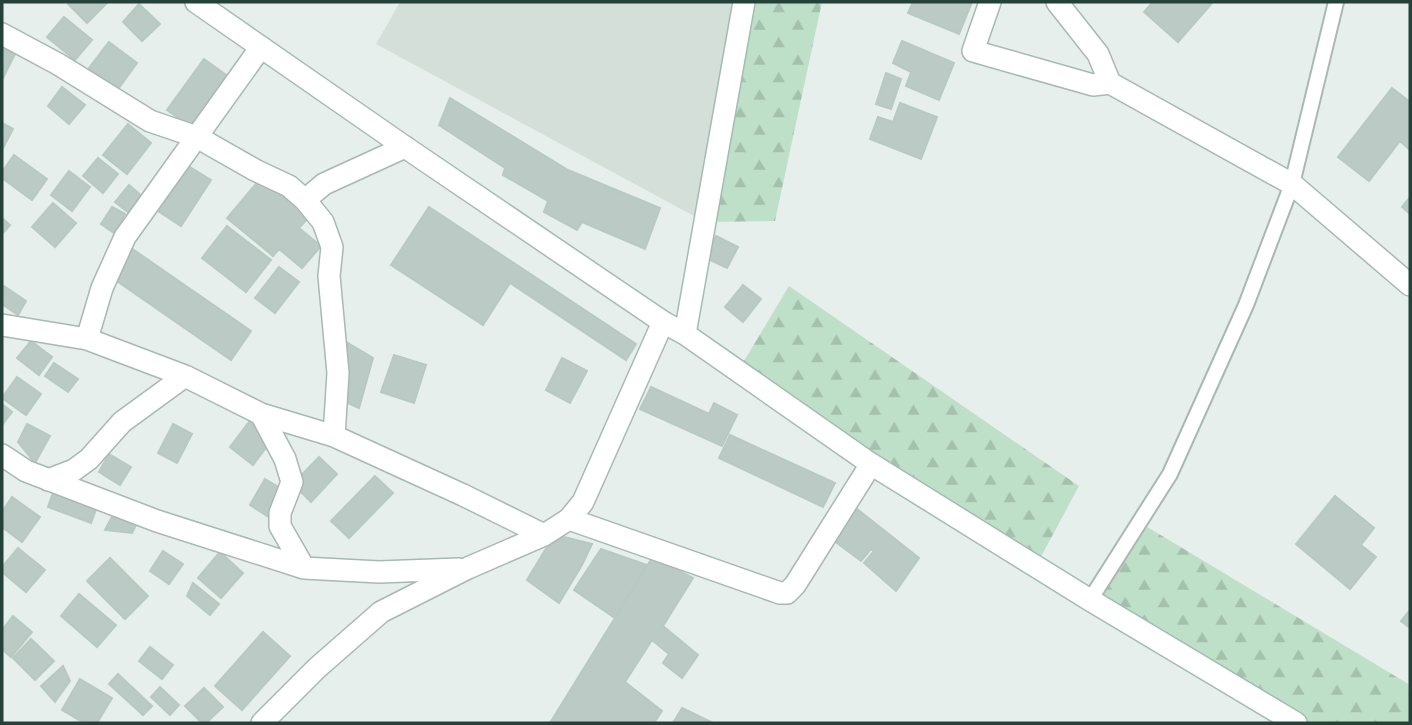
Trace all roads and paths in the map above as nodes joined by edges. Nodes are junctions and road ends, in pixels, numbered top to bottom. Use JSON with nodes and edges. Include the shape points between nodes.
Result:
{"nodes":[{"id":1,"x":196,"y":2,"type":"edge"},
{"id":2,"x":744,"y":2,"type":"edge"},
{"id":3,"x":990,"y":2,"type":"edge"},
{"id":4,"x":1057,"y":2,"type":"edge"},
{"id":5,"x":1336,"y":2,"type":"edge"},
{"id":6,"x":2,"y":34,"type":"edge"},
{"id":7,"x":261,"y":47,"type":"junction"},
{"id":8,"x":1110,"y":83,"type":"junction"},
{"id":9,"x":197,"y":137,"type":"junction"},
{"id":10,"x":405,"y":147,"type":"junction"},
{"id":11,"x":1292,"y":184,"type":"junction"},
{"id":12,"x":305,"y":200,"type":"junction"},
{"id":13,"x":1410,"y":285,"type":"edge"},
{"id":14,"x":663,"y":322,"type":"junction"},
{"id":15,"x":2,"y":325,"type":"edge"},
{"id":16,"x":685,"y":334,"type":"junction"},
{"id":17,"x":87,"y":339,"type":"junction"},
{"id":18,"x":185,"y":376,"type":"junction"},
{"id":19,"x":261,"y":414,"type":"junction"},
{"id":20,"x":334,"y":436,"type":"junction"},
{"id":21,"x":2,"y":455,"type":"edge"},
{"id":22,"x":871,"y":464,"type":"junction"},
{"id":23,"x":48,"y":480,"type":"junction"},
{"id":24,"x":569,"y":519,"type":"junction"},
{"id":25,"x":544,"y":535,"type":"junction"},
{"id":26,"x":304,"y":568,"type":"junction"},
{"id":27,"x":468,"y":568,"type":"junction"},
{"id":28,"x":1090,"y":600,"type":"junction"},
{"id":29,"x":262,"y":723,"type":"edge"},
{"id":30,"x":1296,"y":723,"type":"edge"}],
"edges":[{"from":1,"to":7,"type":"street"},
{"from":2,"to":16,"type":"street"},
{"from":3,"to":8,"type":"street","via":[[973,51],[1093,85]]},
{"from":4,"to":8,"type":"street","via":[[1098,54]]},
{"from":5,"to":11,"type":"lane"},
{"from":6,"to":9,"type":"street","via":[[150,121]]},
{"from":7,"to":9,"type":"street"},
{"from":7,"to":10,"type":"street"},
{"from":8,"to":11,"type":"street"},
{"from":9,"to":12,"type":"street","via":[[289,186]]},
{"from":9,"to":17,"type":"street","via":[[125,237],[102,288]]},
{"from":10,"to":12,"type":"street","via":[[324,184]]},
{"from":10,"to":14,"type":"street"},
{"from":11,"to":13,"type":"street"},
{"from":11,"to":28,"type":"lane","via":[[1246,306],[1170,474]]},
{"from":12,"to":20,"type":"street","via":[[323,222],[332,247],[329,276],[338,373]]},
{"from":14,"to":16,"type":"street"},
{"from":14,"to":24,"type":"street","via":[[583,502]]},
{"from":15,"to":17,"type":"street"},
{"from":16,"to":22,"type":"street"},
{"from":17,"to":18,"type":"street"},
{"from":18,"to":19,"type":"street"},
{"from":18,"to":23,"type":"street","via":[[122,422],[89,459]]},
{"from":19,"to":20,"type":"street"},
{"from":19,"to":26,"type":"street","via":[[292,482],[279,513],[280,526]]},
{"from":20,"to":25,"type":"street"},
{"from":21,"to":23,"type":"street"},
{"from":22,"to":24,"type":"street","via":[[787,593]]},
{"from":22,"to":28,"type":"street"},
{"from":23,"to":26,"type":"street"},
{"from":24,"to":25,"type":"street"},
{"from":25,"to":27,"type":"street"},
{"from":26,"to":27,"type":"street","via":[[379,572]]},
{"from":27,"to":29,"type":"street","via":[[381,612]]},
{"from":28,"to":30,"type":"street"}]}
